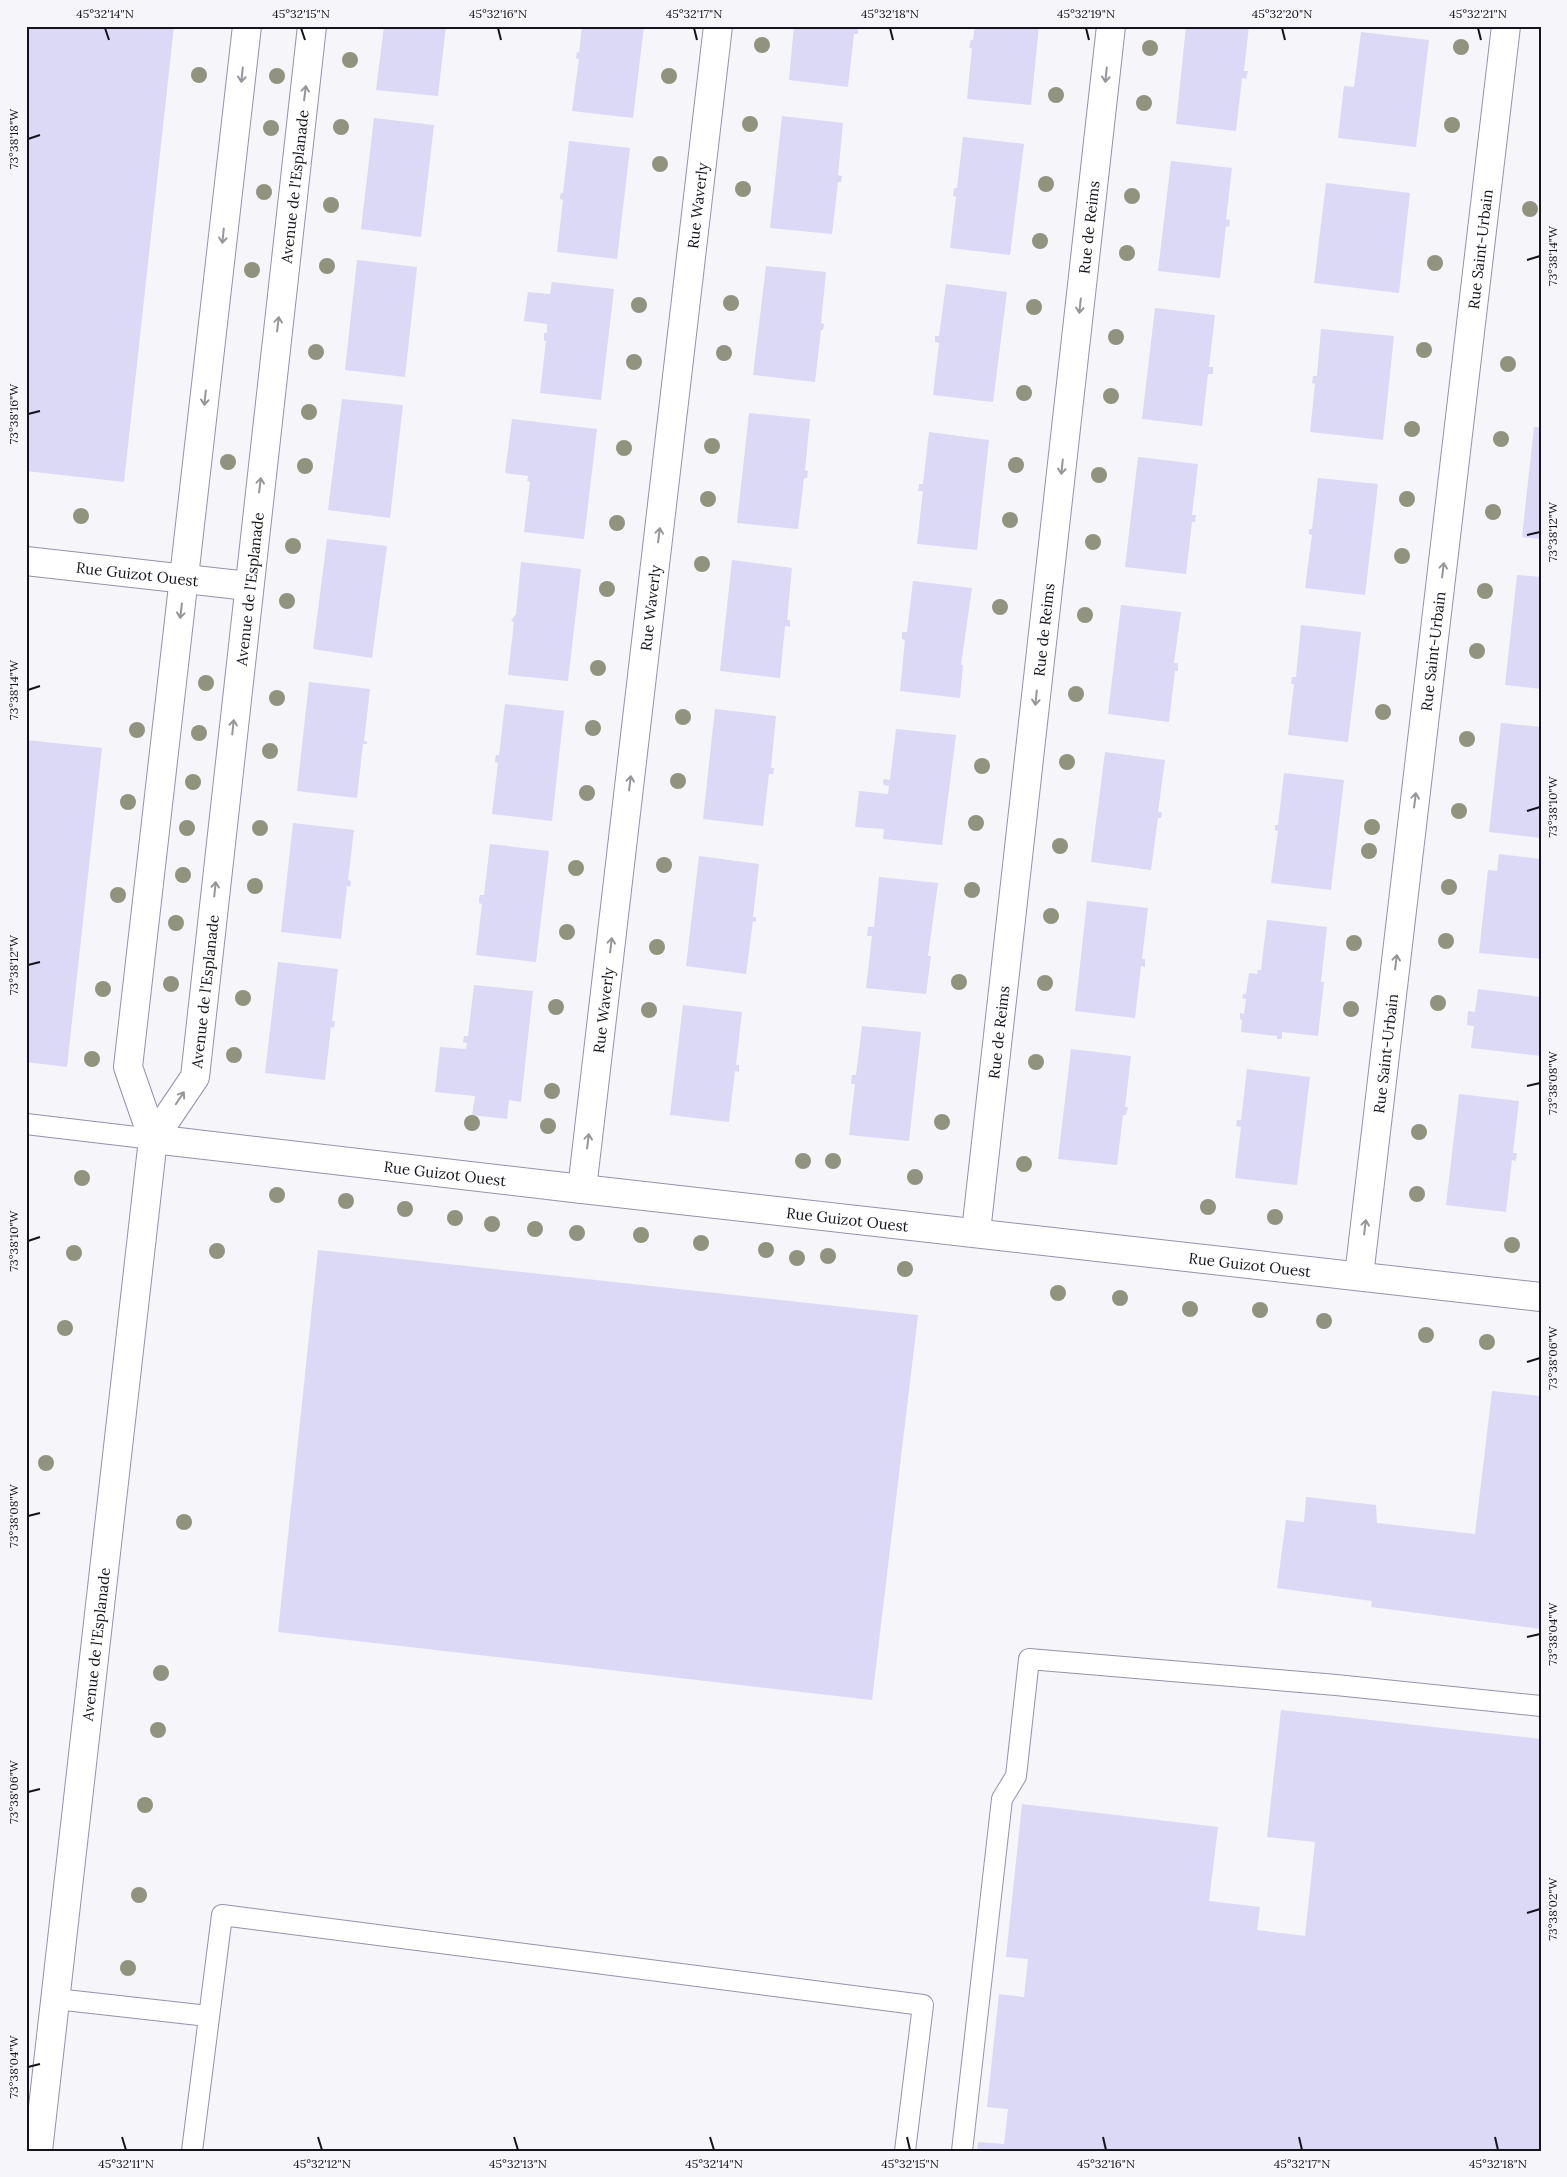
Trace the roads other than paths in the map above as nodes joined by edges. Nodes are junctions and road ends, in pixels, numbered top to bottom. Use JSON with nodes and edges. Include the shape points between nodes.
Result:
{"nodes":[{"id":1,"x":247,"y":26,"type":"edge"},
{"id":2,"x":312,"y":26,"type":"edge"},
{"id":3,"x":718,"y":26,"type":"edge"},
{"id":4,"x":1111,"y":26,"type":"edge"},
{"id":5,"x":1506,"y":26,"type":"edge"},
{"id":6,"x":26,"y":561,"type":"edge"},
{"id":7,"x":184,"y":579,"type":"junction"},
{"id":8,"x":248,"y":586,"type":"junction"},
{"id":9,"x":26,"y":1124,"type":"edge"},
{"id":10,"x":153,"y":1138,"type":"junction"},
{"id":11,"x":582,"y":1190,"type":"junction"},
{"id":12,"x":976,"y":1232,"type":"junction"},
{"id":13,"x":1359,"y":1276,"type":"junction"},
{"id":14,"x":1541,"y":1296,"type":"edge"},
{"id":15,"x":1541,"y":1706,"type":"edge"},
{"id":16,"x":56,"y":1999,"type":"junction"},
{"id":17,"x":208,"y":2016,"type":"junction"},
{"id":18,"x":38,"y":2151,"type":"edge"},
{"id":19,"x":192,"y":2151,"type":"edge"},
{"id":20,"x":905,"y":2151,"type":"edge"},
{"id":21,"x":962,"y":2151,"type":"edge"}],
"edges":[{"from":1,"to":7,"type":"street","name":"Avenue de l'Esplanade","one_way":true},
{"from":8,"to":2,"type":"street","name":"Avenue de l'Esplanade","one_way":true},
{"from":11,"to":3,"type":"street","name":"Rue Waverly","one_way":true},
{"from":4,"to":12,"type":"street","name":"Rue de Reims","one_way":true},
{"from":13,"to":5,"type":"street","name":"Rue Saint-Urbain","one_way":true},
{"from":6,"to":7,"type":"street","name":"Rue Guizot Ouest"},
{"from":7,"to":8,"type":"street","name":"Rue Guizot Ouest"},
{"from":7,"to":10,"type":"street","name":"Avenue de l'Esplanade","one_way":true,"via":[[128,1067]]},
{"from":10,"to":8,"type":"street","name":"Avenue de l'Esplanade","one_way":true,"via":[[194,1077]]},
{"from":9,"to":10,"type":"lane"},
{"from":10,"to":11,"type":"street","name":"Rue Guizot Ouest"},
{"from":10,"to":16,"type":"street","name":"Avenue de l'Esplanade"},
{"from":11,"to":12,"type":"street","name":"Rue Guizot Ouest"},
{"from":12,"to":13,"type":"street","name":"Rue Guizot Ouest"},
{"from":13,"to":14,"type":"street","name":"Rue Guizot Ouest"},
{"from":15,"to":21,"type":"lane","via":[[1029,1658],[1016,1776],[1002,1799]]},
{"from":16,"to":17,"type":"lane"},
{"from":16,"to":18,"type":"street","name":"Avenue de l'Esplanade"},
{"from":17,"to":19,"type":"lane"},
{"from":17,"to":20,"type":"lane","via":[[222,1915],[923,2005]]}]}
